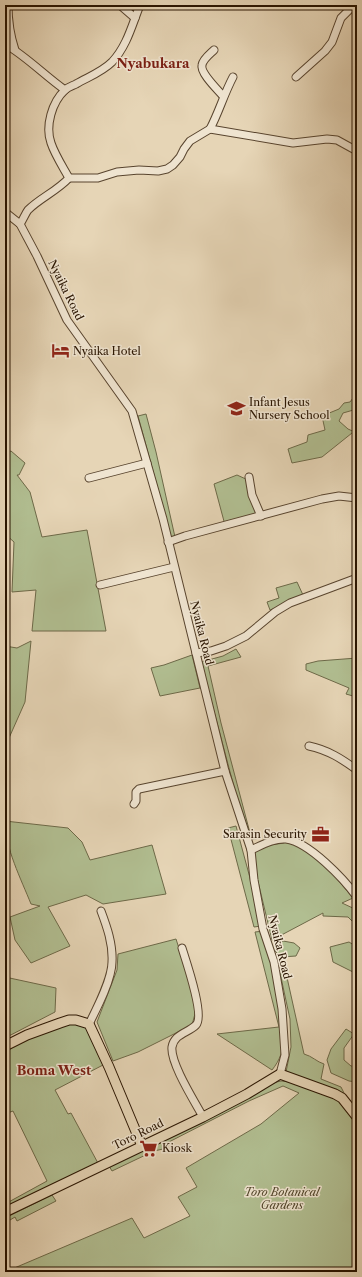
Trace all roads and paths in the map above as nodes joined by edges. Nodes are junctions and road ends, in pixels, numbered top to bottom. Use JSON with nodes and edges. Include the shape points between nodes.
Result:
{"nodes":[{"id":1,"x":8,"y":5,"type":"edge"},
{"id":2,"x":120,"y":5,"type":"edge"},
{"id":3,"x":140,"y":5,"type":"edge"},
{"id":4,"x":354,"y":5,"type":"edge"},
{"id":5,"x":135,"y":18,"type":"junction"},
{"id":6,"x":5,"y":44,"type":"edge"},
{"id":7,"x":16,"y":50,"type":"junction"},
{"id":8,"x":214,"y":50,"type":"dead end"},
{"id":9,"x":232,"y":77,"type":"dead end"},
{"id":10,"x":296,"y":77,"type":"dead end"},
{"id":11,"x":65,"y":90,"type":"junction"},
{"id":12,"x":223,"y":96,"type":"junction"},
{"id":13,"x":210,"y":129,"type":"junction"},
{"id":14,"x":357,"y":151,"type":"edge"},
{"id":15,"x":69,"y":178,"type":"junction"},
{"id":16,"x":5,"y":212,"type":"edge"},
{"id":17,"x":20,"y":224,"type":"junction"},
{"id":18,"x":147,"y":463,"type":"junction"},
{"id":19,"x":249,"y":477,"type":"dead end"},
{"id":20,"x":89,"y":478,"type":"dead end"},
{"id":21,"x":357,"y":498,"type":"edge"},
{"id":22,"x":261,"y":516,"type":"junction"},
{"id":23,"x":168,"y":542,"type":"junction"},
{"id":24,"x":174,"y":567,"type":"junction"},
{"id":25,"x":357,"y":578,"type":"edge"},
{"id":26,"x":100,"y":585,"type":"dead end"},
{"id":27,"x":196,"y":653,"type":"junction"},
{"id":28,"x":309,"y":746,"type":"dead end"},
{"id":29,"x":225,"y":770,"type":"junction"},
{"id":30,"x":357,"y":770,"type":"edge"},
{"id":31,"x":134,"y":804,"type":"dead end"},
{"id":32,"x":251,"y":850,"type":"junction"},
{"id":33,"x":357,"y":897,"type":"edge"},
{"id":34,"x":101,"y":911,"type":"dead end"},
{"id":35,"x":182,"y":948,"type":"dead end"},
{"id":36,"x":89,"y":1024,"type":"junction"},
{"id":37,"x":5,"y":1046,"type":"edge"},
{"id":38,"x":280,"y":1074,"type":"junction"},
{"id":39,"x":203,"y":1117,"type":"junction"},
{"id":40,"x":357,"y":1117,"type":"edge"},
{"id":41,"x":142,"y":1146,"type":"junction"},
{"id":42,"x":5,"y":1212,"type":"edge"}],
"edges":[{"from":1,"to":7,"type":"street","via":[[11,39]]},
{"from":2,"to":5,"type":"street"},
{"from":3,"to":5,"type":"street"},
{"from":4,"to":10,"type":"street","via":[[341,18],[332,42],[325,51]]},
{"from":5,"to":11,"type":"street","via":[[125,44],[113,62]]},
{"from":6,"to":7,"type":"street"},
{"from":7,"to":11,"type":"street"},
{"from":8,"to":12,"type":"street","via":[[205,59],[202,71]]},
{"from":9,"to":12,"type":"street"},
{"from":11,"to":15,"type":"street","via":[[52,111],[49,129],[51,143]]},
{"from":12,"to":13,"type":"street"},
{"from":13,"to":14,"type":"street","via":[[293,143],[337,140]]},
{"from":13,"to":15,"type":"street","via":[[190,141],[180,157],[166,169],[117,172],[98,178]]},
{"from":15,"to":17,"type":"street","via":[[27,211]]},
{"from":16,"to":17,"type":"street"},
{"from":17,"to":18,"type":"street","name":"Nyaika Road","via":[[67,320],[132,411]]},
{"from":18,"to":20,"type":"street"},
{"from":18,"to":23,"type":"street","name":"Nyaika Road"},
{"from":19,"to":22,"type":"street","via":[[252,495]]},
{"from":21,"to":22,"type":"street","via":[[330,497]]},
{"from":22,"to":23,"type":"street"},
{"from":23,"to":24,"type":"street","name":"Nyaika Road"},
{"from":24,"to":26,"type":"street"},
{"from":24,"to":27,"type":"street","name":"Nyaika Road"},
{"from":25,"to":27,"type":"street","via":[[286,605],[246,636],[226,646],[211,652]]},
{"from":27,"to":29,"type":"street","name":"Nyaika Road"},
{"from":28,"to":30,"type":"street","via":[[325,750]]},
{"from":29,"to":31,"type":"street","via":[[139,789]]},
{"from":29,"to":32,"type":"street","name":"Nyaika Road"},
{"from":32,"to":33,"type":"street","via":[[273,841],[286,839],[298,842],[317,856]]},
{"from":32,"to":38,"type":"street","name":"Nyaika Road","via":[[263,929],[274,962],[282,1009],[285,1055]]},
{"from":34,"to":36,"type":"street","via":[[108,929],[112,963],[102,996]]},
{"from":35,"to":39,"type":"street","via":[[195,988],[198,1022],[196,1026],[176,1038],[172,1054]]},
{"from":36,"to":37,"type":"main road","via":[[76,1020],[60,1022]]},
{"from":36,"to":41,"type":"main road"},
{"from":38,"to":39,"type":"main road","name":"Toro Road"},
{"from":38,"to":40,"type":"main road","via":[[335,1094],[342,1098]]},
{"from":39,"to":41,"type":"main road","name":"Toro Road"},
{"from":41,"to":42,"type":"main road","name":"Toro Road"}]}
